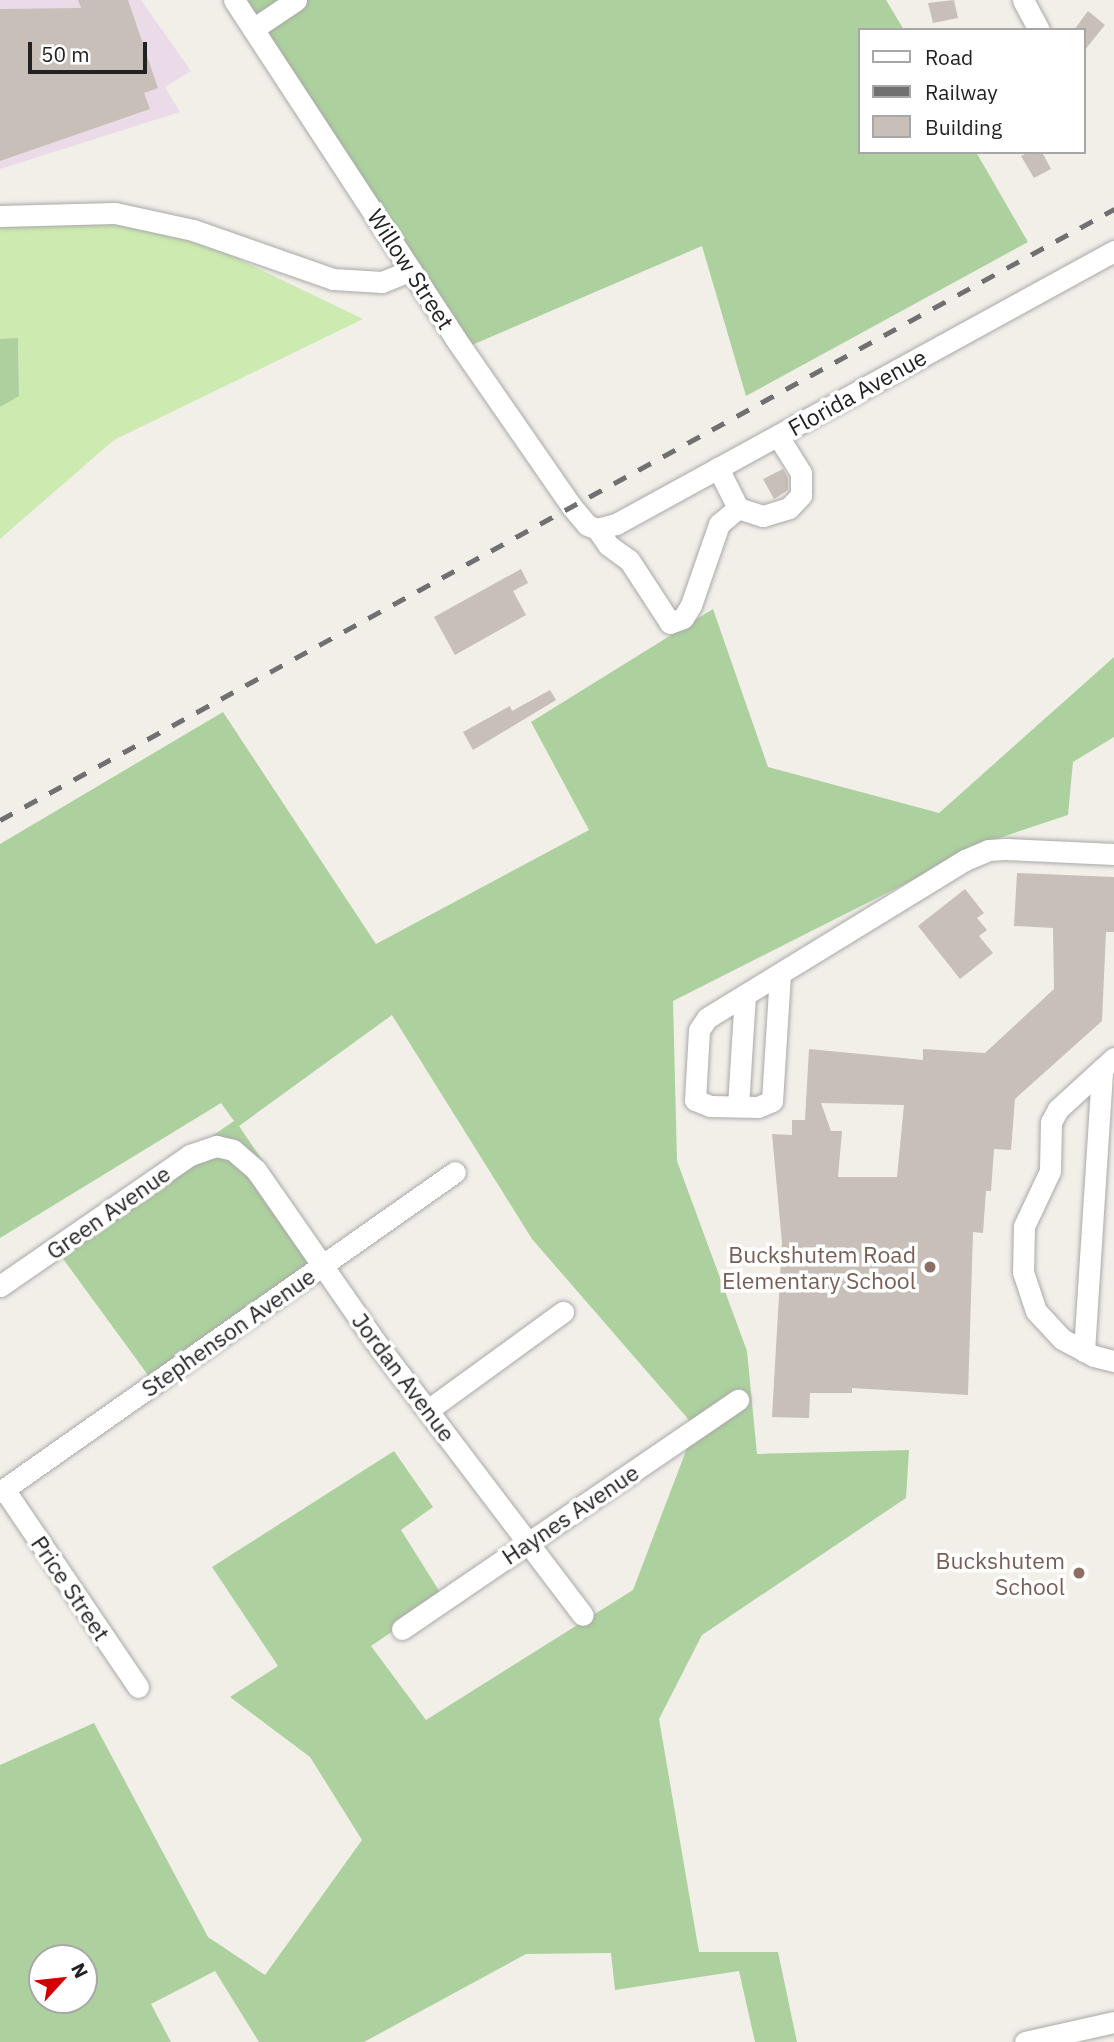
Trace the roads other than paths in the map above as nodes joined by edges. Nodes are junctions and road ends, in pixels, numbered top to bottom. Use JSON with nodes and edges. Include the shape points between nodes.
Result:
{"nodes":[{"id":1,"x":234,"y":0,"type":"edge"},
{"id":2,"x":296,"y":0,"type":"edge"},
{"id":3,"x":1031,"y":3,"type":"edge"},
{"id":4,"x":1038,"y":28,"type":"edge"},
{"id":5,"x":253,"y":29,"type":"junction"},
{"id":6,"x":0,"y":216,"type":"edge"},
{"id":7,"x":1114,"y":251,"type":"edge"},
{"id":8,"x":411,"y":270,"type":"junction"},
{"id":9,"x":778,"y":436,"type":"junction"},
{"id":10,"x":718,"y":468,"type":"junction"},
{"id":11,"x":738,"y":508,"type":"junction"},
{"id":12,"x":597,"y":529,"type":"junction"},
{"id":13,"x":1114,"y":853,"type":"edge"},
{"id":14,"x":780,"y":974,"type":"junction"},
{"id":15,"x":745,"y":995,"type":"junction"},
{"id":16,"x":1108,"y":1063,"type":"edge"},
{"id":17,"x":738,"y":1106,"type":"junction"},
{"id":18,"x":220,"y":1147,"type":"joint"},
{"id":19,"x":455,"y":1172,"type":"dead end"},
{"id":20,"x":322,"y":1266,"type":"junction"},
{"id":21,"x":0,"y":1286,"type":"edge"},
{"id":22,"x":563,"y":1312,"type":"dead end"},
{"id":23,"x":1084,"y":1351,"type":"junction"},
{"id":24,"x":1114,"y":1361,"type":"edge"},
{"id":25,"x":738,"y":1400,"type":"dead end"},
{"id":26,"x":428,"y":1410,"type":"junction"},
{"id":27,"x":2,"y":1490,"type":"edge"},
{"id":28,"x":529,"y":1542,"type":"junction"},
{"id":29,"x":583,"y":1615,"type":"dead end"},
{"id":30,"x":402,"y":1629,"type":"dead end"},
{"id":31,"x":138,"y":1687,"type":"dead end"},
{"id":32,"x":1114,"y":2022,"type":"edge"},
{"id":33,"x":1025,"y":2042,"type":"edge"}],
"edges":[{"from":1,"to":5,"type":"street","name":"Willow Street"},
{"from":2,"to":5,"type":"street"},
{"from":3,"to":4,"type":"street"},
{"from":5,"to":8,"type":"street","name":"Willow Street"},
{"from":6,"to":8,"type":"street","via":[[115,213],[193,230],[333,279],[382,282]]},
{"from":7,"to":9,"type":"street","name":"Florida Avenue"},
{"from":8,"to":12,"type":"street","name":"Willow Street","via":[[572,507],[587,525]]},
{"from":9,"to":10,"type":"street","name":"Florida Avenue"},
{"from":9,"to":11,"type":"street","via":[[801,473],[801,495],[789,508],[763,516]]},
{"from":10,"to":11,"type":"street"},
{"from":10,"to":12,"type":"street","name":"Florida Avenue","via":[[616,524]]},
{"from":11,"to":12,"type":"street","name":"Willow Street","via":[[719,524],[691,605],[682,618],[670,622],[629,560],[608,545]]},
{"from":13,"to":14,"type":"street","via":[[988,850]]},
{"from":14,"to":15,"type":"street"},
{"from":14,"to":17,"type":"street","via":[[772,1101],[758,1107]]},
{"from":15,"to":17,"type":"street"},
{"from":15,"to":17,"type":"street","via":[[707,1018],[699,1030],[695,1100],[710,1106]]},
{"from":16,"to":23,"type":"street"},
{"from":16,"to":23,"type":"street","via":[[1054,1115],[1050,1171],[1024,1226],[1023,1272],[1035,1311],[1062,1339]]},
{"from":18,"to":20,"type":"street","name":"Jordan Avenue","via":[[240,1155],[256,1170]]},
{"from":18,"to":21,"type":"street","name":"Green Avenue","via":[[190,1155]]},
{"from":19,"to":20,"type":"street","name":"Stephenson Avenue"},
{"from":20,"to":26,"type":"street","name":"Jordan Avenue"},
{"from":20,"to":27,"type":"street","name":"Stephenson Avenue"},
{"from":22,"to":26,"type":"street"},
{"from":23,"to":24,"type":"street"},
{"from":25,"to":28,"type":"street","name":"Haynes Avenue"},
{"from":26,"to":28,"type":"street","name":"Jordan Avenue"},
{"from":27,"to":31,"type":"street","name":"Price Street"},
{"from":28,"to":29,"type":"street","name":"Jordan Avenue"},
{"from":28,"to":30,"type":"street","name":"Haynes Avenue"},
{"from":32,"to":33,"type":"street"}]}
